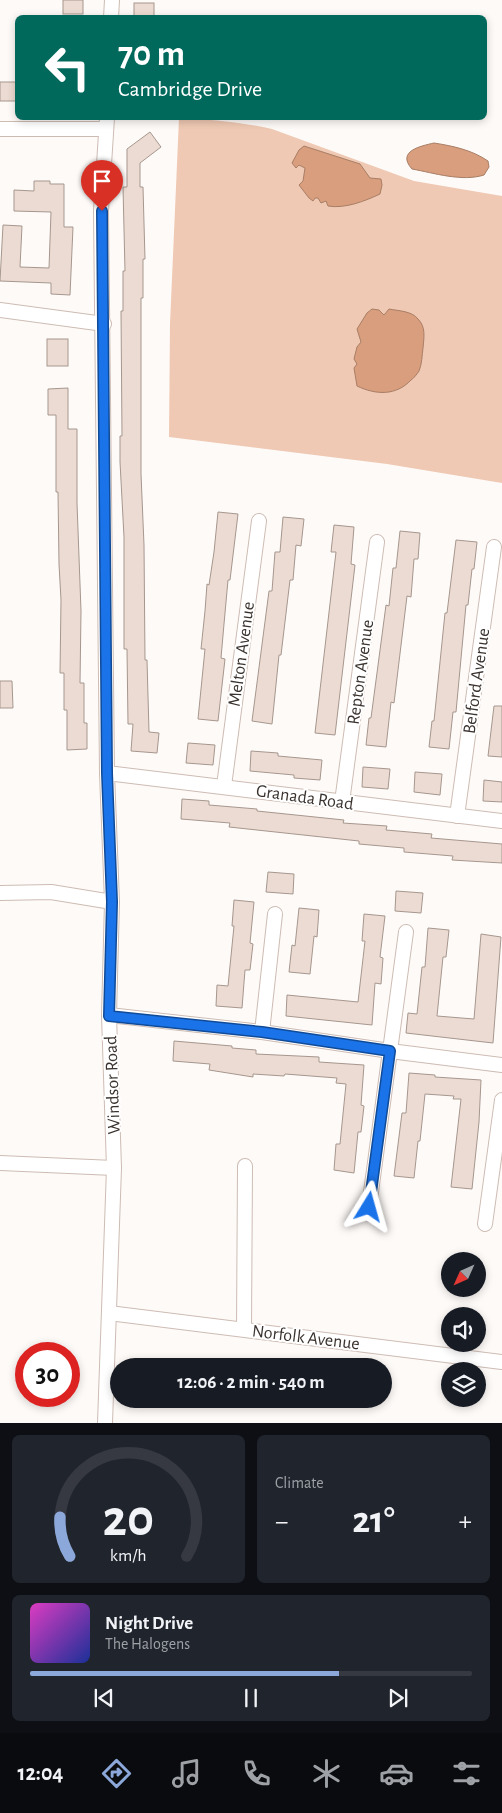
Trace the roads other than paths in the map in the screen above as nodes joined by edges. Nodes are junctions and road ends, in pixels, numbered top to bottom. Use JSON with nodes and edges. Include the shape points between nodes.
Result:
{"nodes":[{"id":1,"x":112,"y":0,"type":"edge"},
{"id":2,"x":111,"y":15,"type":"edge"},
{"id":3,"x":107,"y":123,"type":"edge"},
{"id":4,"x":0,"y":129,"type":"edge"},
{"id":5,"x":0,"y":310,"type":"edge"},
{"id":6,"x":104,"y":324,"type":"junction"},
{"id":7,"x":259,"y":522,"type":"dead end"},
{"id":8,"x":377,"y":542,"type":"dead end"},
{"id":9,"x":494,"y":547,"type":"dead end"},
{"id":10,"x":107,"y":773,"type":"junction"},
{"id":11,"x":224,"y":786,"type":"junction"},
{"id":12,"x":342,"y":802,"type":"junction"},
{"id":13,"x":457,"y":816,"type":"junction"},
{"id":14,"x":502,"y":821,"type":"edge"},
{"id":15,"x":0,"y":893,"type":"edge"},
{"id":16,"x":112,"y":902,"type":"junction"},
{"id":17,"x":275,"y":914,"type":"dead end"},
{"id":18,"x":406,"y":932,"type":"dead end"},
{"id":19,"x":109,"y":1016,"type":"junction"},
{"id":20,"x":262,"y":1032,"type":"junction"},
{"id":21,"x":390,"y":1051,"type":"junction"},
{"id":22,"x":502,"y":1065,"type":"edge"},
{"id":23,"x":502,"y":1100,"type":"edge"},
{"id":24,"x":0,"y":1163,"type":"edge"},
{"id":25,"x":245,"y":1166,"type":"dead end"},
{"id":26,"x":114,"y":1168,"type":"junction"},
{"id":27,"x":369,"y":1207,"type":"dead end"},
{"id":28,"x":485,"y":1224,"type":"dead end"},
{"id":29,"x":109,"y":1313,"type":"junction"},
{"id":30,"x":244,"y":1329,"type":"junction"},
{"id":31,"x":502,"y":1362,"type":"edge"},
{"id":32,"x":105,"y":1423,"type":"edge"}],
"edges":[{"from":1,"to":2,"type":"street"},
{"from":3,"to":4,"type":"street"},
{"from":3,"to":6,"type":"street","name":"Windsor Road","via":[[102,211]]},
{"from":5,"to":6,"type":"street"},
{"from":6,"to":10,"type":"street","name":"Windsor Road"},
{"from":7,"to":11,"type":"street","name":"Melton Avenue"},
{"from":8,"to":12,"type":"street","name":"Repton Avenue"},
{"from":9,"to":13,"type":"street","name":"Belford Avenue"},
{"from":10,"to":11,"type":"street","name":"Granada Road"},
{"from":10,"to":16,"type":"street","name":"Windsor Road"},
{"from":11,"to":12,"type":"street","name":"Granada Road"},
{"from":12,"to":13,"type":"street","name":"Granada Road"},
{"from":13,"to":14,"type":"street","name":"Granada Road"},
{"from":15,"to":16,"type":"street","via":[[51,892]]},
{"from":16,"to":19,"type":"street","name":"Windsor Road"},
{"from":17,"to":20,"type":"street"},
{"from":18,"to":21,"type":"street"},
{"from":19,"to":20,"type":"street"},
{"from":19,"to":26,"type":"street","name":"Windsor Road"},
{"from":20,"to":21,"type":"street"},
{"from":21,"to":22,"type":"street"},
{"from":21,"to":27,"type":"street"},
{"from":23,"to":28,"type":"street"},
{"from":24,"to":26,"type":"street"},
{"from":25,"to":30,"type":"street"},
{"from":26,"to":29,"type":"street","name":"Windsor Road"},
{"from":29,"to":30,"type":"street","name":"Norfolk Avenue"},
{"from":29,"to":32,"type":"street","name":"Windsor Road"},
{"from":30,"to":31,"type":"street","name":"Norfolk Avenue"}]}
